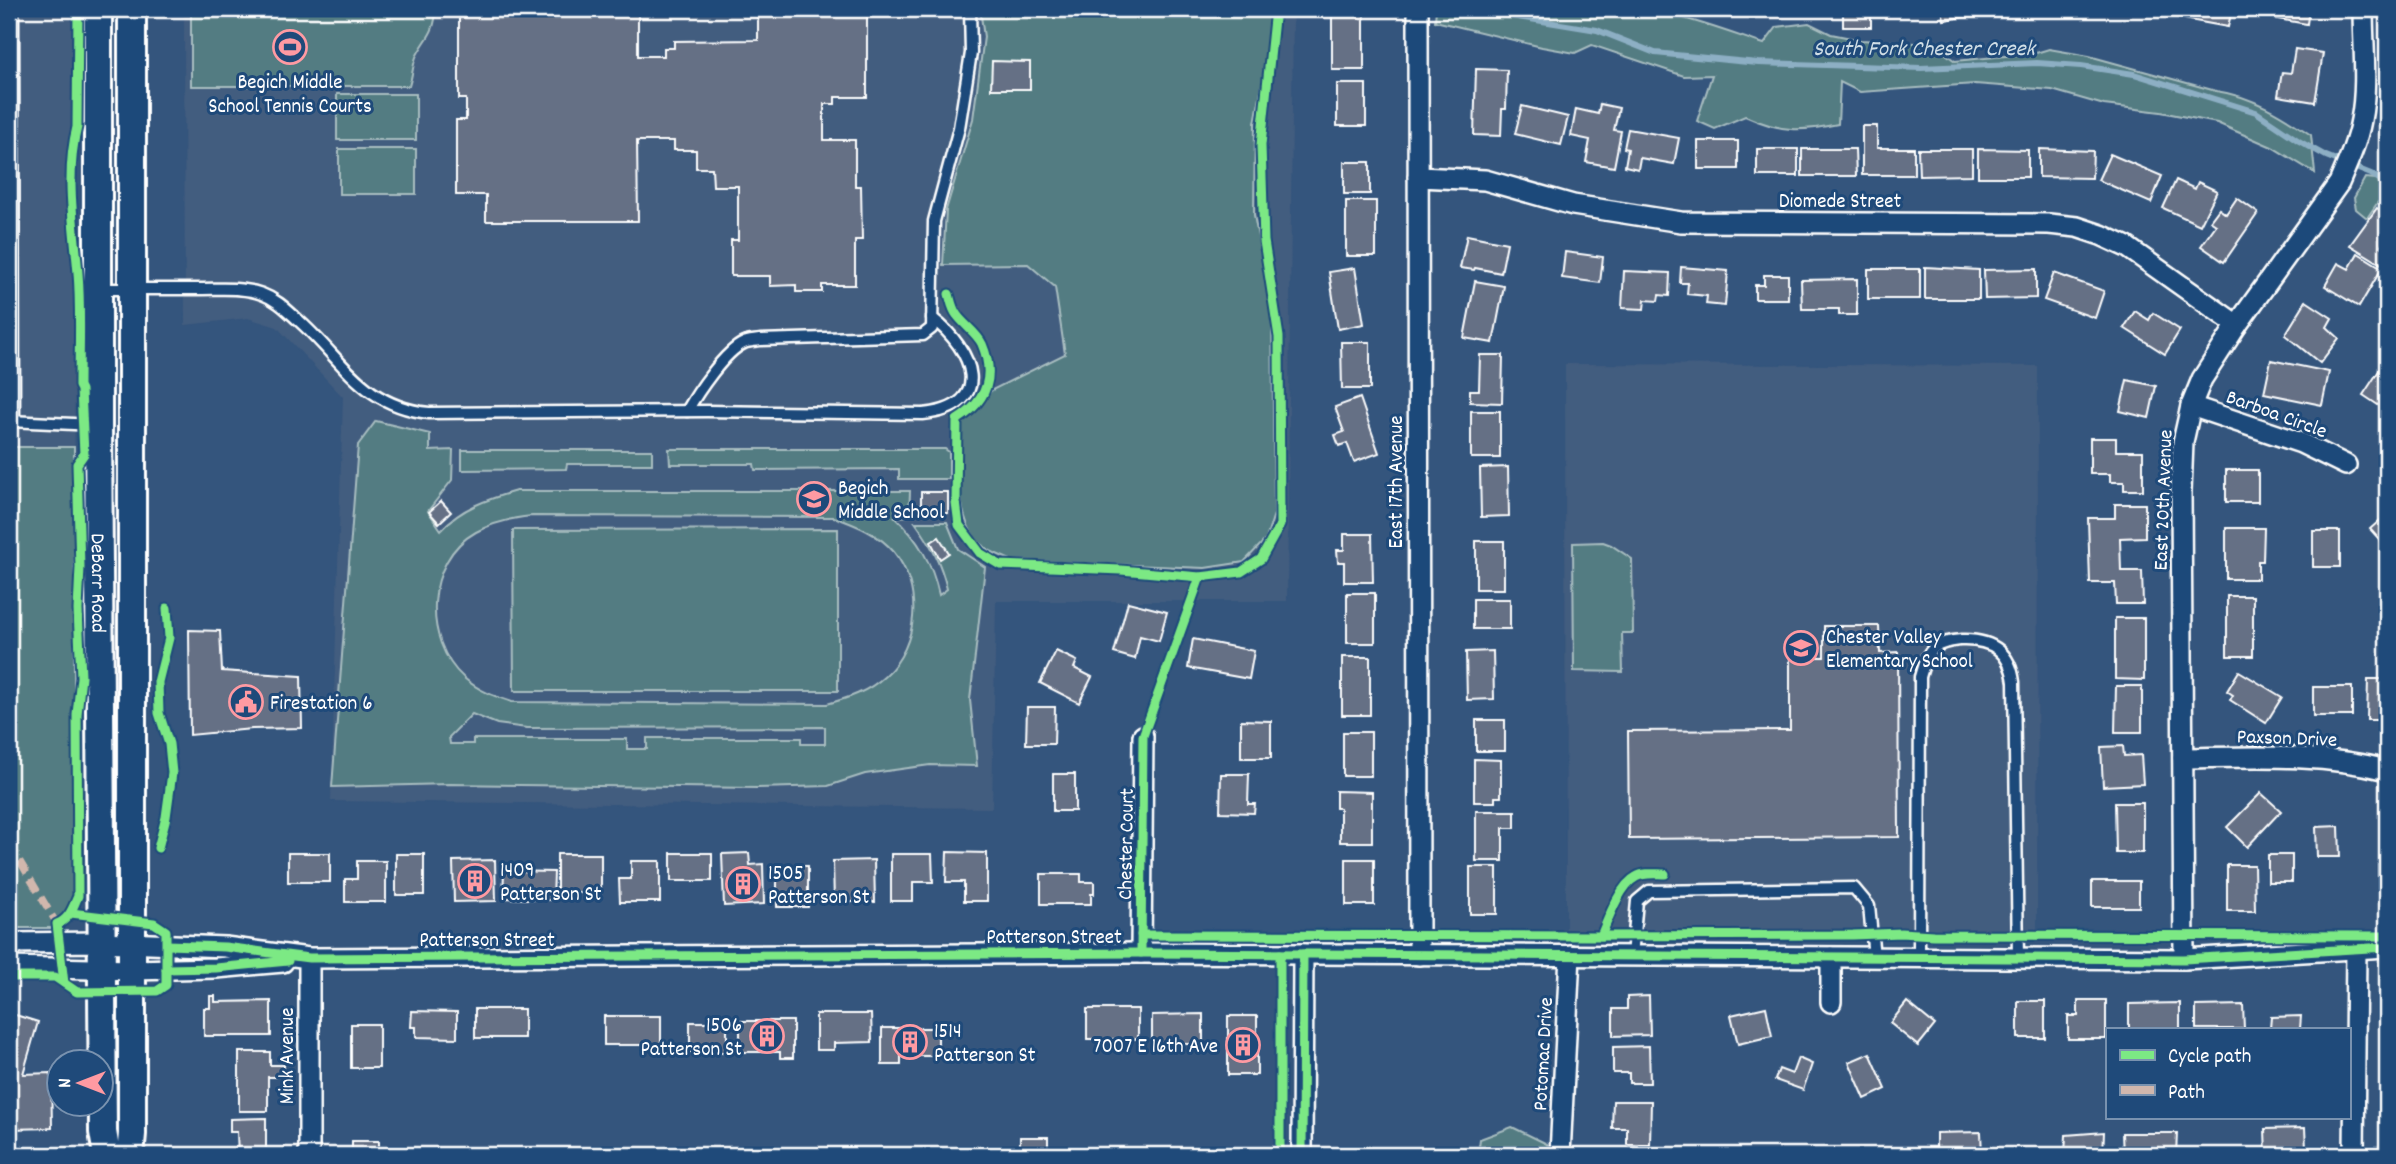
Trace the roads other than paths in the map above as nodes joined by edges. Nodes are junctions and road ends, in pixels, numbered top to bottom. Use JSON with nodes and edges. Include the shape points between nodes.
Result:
{"nodes":[{"id":1,"x":13,"y":9,"type":"edge"},
{"id":2,"x":98,"y":9,"type":"edge"},
{"id":3,"x":132,"y":9,"type":"edge"},
{"id":4,"x":970,"y":9,"type":"edge"},
{"id":5,"x":1418,"y":9,"type":"edge"},
{"id":6,"x":2363,"y":9,"type":"edge"},
{"id":7,"x":1418,"y":177,"type":"junction"},
{"id":8,"x":98,"y":289,"type":"junction"},
{"id":9,"x":132,"y":289,"type":"junction"},
{"id":10,"x":932,"y":318,"type":"junction"},
{"id":11,"x":2237,"y":325,"type":"junction"},
{"id":12,"x":2191,"y":406,"type":"junction"},
{"id":13,"x":687,"y":411,"type":"junction"},
{"id":14,"x":11,"y":421,"type":"edge"},
{"id":15,"x":98,"y":425,"type":"junction"},
{"id":16,"x":2346,"y":465,"type":"dead end"},
{"id":17,"x":133,"y":680,"type":"junction"},
{"id":18,"x":1143,"y":736,"type":"dead end"},
{"id":19,"x":2183,"y":758,"type":"junction"},
{"id":20,"x":2387,"y":770,"type":"edge"},
{"id":21,"x":100,"y":942,"type":"junction"},
{"id":22,"x":9,"y":943,"type":"edge"},
{"id":23,"x":2387,"y":947,"type":"edge"},
{"id":24,"x":2356,"y":949,"type":"junction"},
{"id":25,"x":1141,"y":953,"type":"junction"},
{"id":26,"x":1303,"y":954,"type":"junction"},
{"id":27,"x":1419,"y":955,"type":"junction"},
{"id":28,"x":1570,"y":955,"type":"junction"},
{"id":29,"x":1632,"y":956,"type":"junction"},
{"id":30,"x":132,"y":957,"type":"junction"},
{"id":31,"x":1831,"y":957,"type":"junction"},
{"id":32,"x":1874,"y":957,"type":"junction"},
{"id":33,"x":1919,"y":957,"type":"junction"},
{"id":34,"x":309,"y":958,"type":"junction"},
{"id":35,"x":2018,"y":958,"type":"junction"},
{"id":36,"x":2184,"y":959,"type":"junction"},
{"id":37,"x":9,"y":967,"type":"edge"},
{"id":38,"x":100,"y":969,"type":"junction"},
{"id":39,"x":1831,"y":1002,"type":"dead end"},
{"id":40,"x":107,"y":1155,"type":"edge"},
{"id":41,"x":130,"y":1155,"type":"edge"},
{"id":42,"x":309,"y":1155,"type":"edge"},
{"id":43,"x":1302,"y":1155,"type":"edge"},
{"id":44,"x":1560,"y":1155,"type":"edge"},
{"id":45,"x":2354,"y":1155,"type":"edge"}],
"edges":[{"from":1,"to":14,"type":"lane"},
{"from":2,"to":8,"type":"main road","name":"DeBarr Road"},
{"from":3,"to":9,"type":"main road","name":"DeBarr Road"},
{"from":4,"to":10,"type":"lane","via":[[971,53],[959,128],[934,221]]},
{"from":5,"to":7,"type":"street","name":"East 17th Avenue"},
{"from":6,"to":11,"type":"street","name":"East 20th Avenue","via":[[2364,87],[2355,144],[2339,183]]},
{"from":7,"to":11,"type":"street","name":"Diomede Street","via":[[1485,180],[1573,205],[1681,222],[2077,228],[2127,247]]},
{"from":7,"to":27,"type":"street","name":"East 17th Avenue"},
{"from":8,"to":9,"type":"lane"},
{"from":8,"to":15,"type":"main road","name":"DeBarr Road"},
{"from":9,"to":13,"type":"lane","via":[[261,293],[305,326],[368,390],[410,411]]},
{"from":9,"to":17,"type":"main road","name":"DeBarr Road"},
{"from":10,"to":13,"type":"lane","via":[[932,328],[923,335],[744,343],[702,386]]},
{"from":10,"to":13,"type":"lane","via":[[963,349],[971,368],[967,393],[943,412]]},
{"from":11,"to":12,"type":"street","name":"East 20th Avenue","via":[[2202,379]]},
{"from":12,"to":16,"type":"street","name":"Barboa Circle","via":[[2301,443]]},
{"from":12,"to":19,"type":"street","name":"East 20th Avenue","via":[[2183,442],[2181,492]]},
{"from":14,"to":15,"type":"lane"},
{"from":15,"to":17,"type":"main road","via":[[109,432],[118,452],[119,584]]},
{"from":15,"to":21,"type":"main road","name":"DeBarr Road"},
{"from":17,"to":30,"type":"main road","name":"DeBarr Road"},
{"from":18,"to":25,"type":"street","name":"Chester Court"},
{"from":19,"to":20,"type":"street","name":"Paxson Drive","via":[[2324,759]]},
{"from":19,"to":36,"type":"street","name":"East 20th Avenue"},
{"from":21,"to":22,"type":"street","name":"Patterson Street"},
{"from":21,"to":30,"type":"street","name":"Patterson Street"},
{"from":21,"to":38,"type":"main road","name":"DeBarr Road"},
{"from":23,"to":24,"type":"street","name":"Patterson Street"},
{"from":24,"to":36,"type":"street","name":"Patterson Street"},
{"from":24,"to":45,"type":"street"},
{"from":25,"to":26,"type":"street","name":"Patterson Street"},
{"from":25,"to":34,"type":"street","name":"Patterson Street"},
{"from":26,"to":27,"type":"street","name":"Patterson Street"},
{"from":26,"to":43,"type":"street"},
{"from":27,"to":28,"type":"street","name":"Patterson Street"},
{"from":28,"to":29,"type":"street","name":"Patterson Street"},
{"from":28,"to":44,"type":"street","name":"Potomac Drive"},
{"from":29,"to":31,"type":"street","name":"Patterson Street"},
{"from":29,"to":32,"type":"lane","via":[[1637,901],[1649,891],[1854,888],[1869,906]]},
{"from":30,"to":34,"type":"street","name":"Patterson Street","via":[[248,966]]},
{"from":30,"to":38,"type":"street","name":"Patterson Street"},
{"from":30,"to":41,"type":"main road","name":"DeBarr Road"},
{"from":31,"to":32,"type":"street","name":"Patterson Street"},
{"from":31,"to":39,"type":"street"},
{"from":32,"to":33,"type":"street","name":"Patterson Street"},
{"from":33,"to":35,"type":"street","name":"Patterson Street"},
{"from":33,"to":35,"type":"lane","via":[[1920,677],[1934,648],[1963,640],[1991,644],[2012,666]]},
{"from":34,"to":42,"type":"street","name":"Mink Avenue"},
{"from":35,"to":36,"type":"street","name":"Patterson Street"},
{"from":37,"to":38,"type":"street","name":"Patterson Street"},
{"from":38,"to":40,"type":"main road","name":"DeBarr Road"}]}
